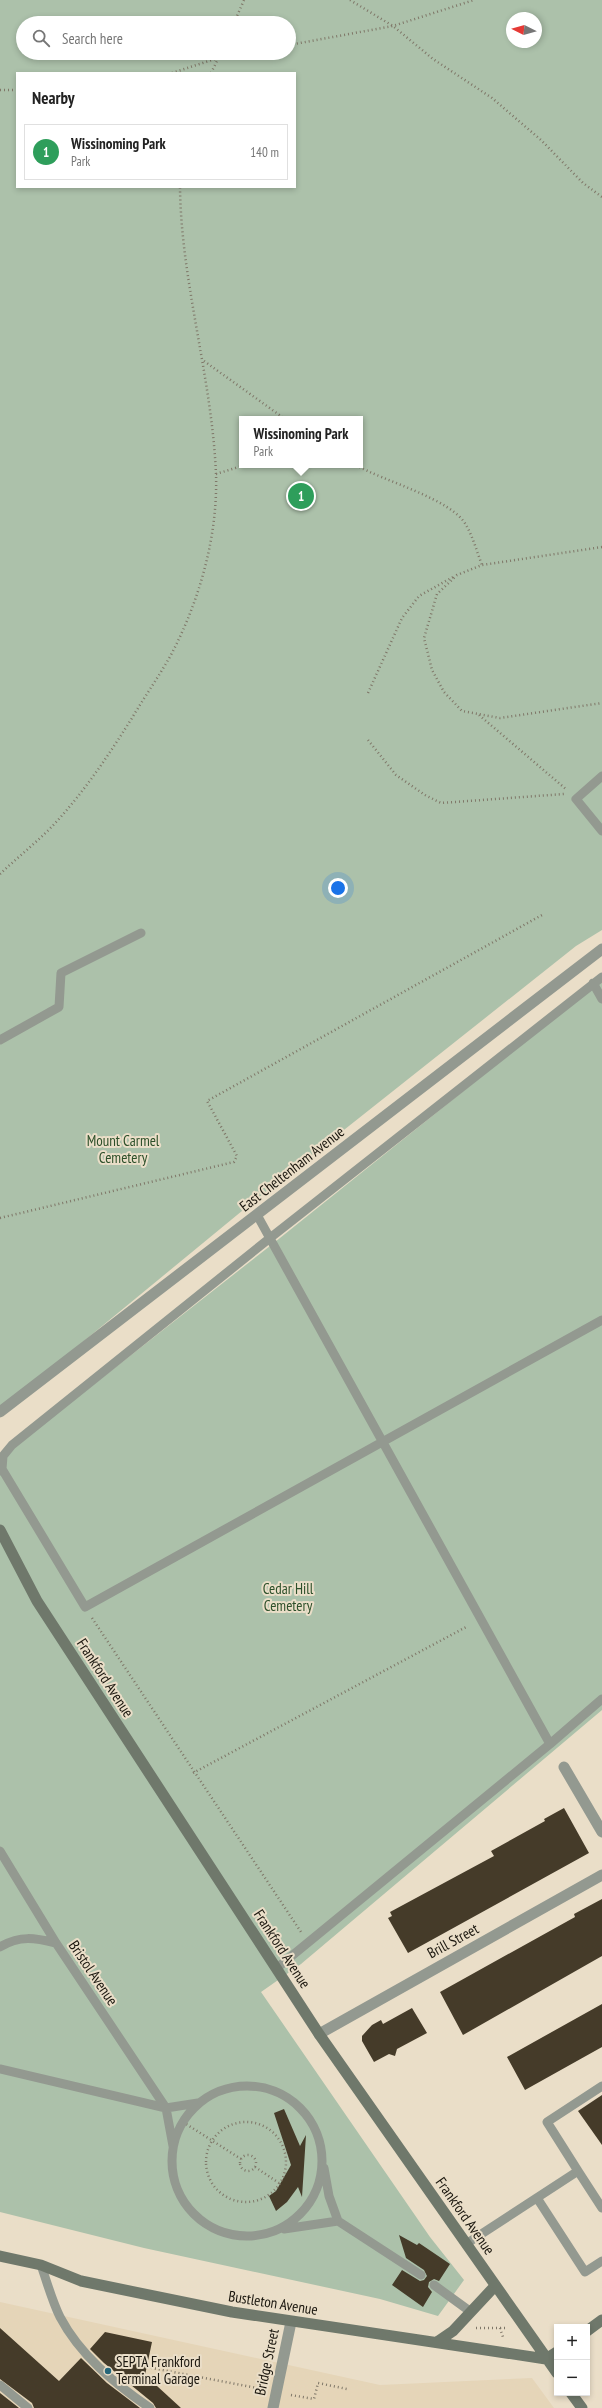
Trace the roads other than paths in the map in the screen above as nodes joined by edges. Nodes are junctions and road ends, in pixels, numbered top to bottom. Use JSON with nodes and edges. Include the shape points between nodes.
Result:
{"nodes":[{"id":1,"x":602,"y":776,"type":"edge"},
{"id":2,"x":602,"y":831,"type":"edge"},
{"id":3,"x":141,"y":932,"type":"dead end"},
{"id":4,"x":602,"y":948,"type":"edge"},
{"id":5,"x":602,"y":977,"type":"edge"},
{"id":6,"x":593,"y":983,"type":"junction"},
{"id":7,"x":602,"y":999,"type":"edge"},
{"id":8,"x":0,"y":1040,"type":"edge"},
{"id":9,"x":257,"y":1215,"type":"junction"},
{"id":10,"x":270,"y":1238,"type":"junction"},
{"id":11,"x":602,"y":1320,"type":"edge"},
{"id":12,"x":0,"y":1412,"type":"edge"},
{"id":13,"x":383,"y":1443,"type":"junction"},
{"id":14,"x":1,"y":1470,"type":"edge"},
{"id":15,"x":0,"y":1530,"type":"edge"},
{"id":16,"x":602,"y":1699,"type":"edge"},
{"id":17,"x":550,"y":1744,"type":"junction"},
{"id":18,"x":564,"y":1767,"type":"dead end"},
{"id":19,"x":602,"y":1832,"type":"edge"},
{"id":20,"x":0,"y":1851,"type":"edge"},
{"id":21,"x":602,"y":1875,"type":"edge"},
{"id":22,"x":56,"y":1943,"type":"junction"},
{"id":23,"x":0,"y":1947,"type":"edge"},
{"id":24,"x":277,"y":1968,"type":"junction"},
{"id":25,"x":319,"y":2034,"type":"junction"},
{"id":26,"x":0,"y":2069,"type":"edge"},
{"id":27,"x":602,"y":2086,"type":"edge"},
{"id":28,"x":198,"y":2103,"type":"junction"},
{"id":29,"x":166,"y":2108,"type":"junction"},
{"id":30,"x":173,"y":2147,"type":"junction"},
{"id":31,"x":322,"y":2159,"type":"junction"},
{"id":32,"x":578,"y":2171,"type":"junction"},
{"id":33,"x":537,"y":2198,"type":"junction"},
{"id":34,"x":602,"y":2208,"type":"edge"},
{"id":35,"x":338,"y":2221,"type":"junction"},
{"id":36,"x":267,"y":2233,"type":"junction"},
{"id":37,"x":466,"y":2244,"type":"junction"},
{"id":38,"x":0,"y":2256,"type":"edge"},
{"id":39,"x":602,"y":2261,"type":"edge"},
{"id":40,"x":41,"y":2265,"type":"junction"},
{"id":41,"x":421,"y":2275,"type":"dead end"},
{"id":42,"x":434,"y":2285,"type":"dead end"},
{"id":43,"x":495,"y":2286,"type":"junction"},
{"id":44,"x":471,"y":2312,"type":"junction"},
{"id":45,"x":602,"y":2320,"type":"edge"},
{"id":46,"x":291,"y":2322,"type":"junction"},
{"id":47,"x":590,"y":2329,"type":"edge"},
{"id":48,"x":437,"y":2342,"type":"junction"},
{"id":49,"x":554,"y":2354,"type":"edge"},
{"id":50,"x":546,"y":2359,"type":"junction"},
{"id":51,"x":554,"y":2370,"type":"edge"},
{"id":52,"x":0,"y":2385,"type":"edge"},
{"id":53,"x":573,"y":2396,"type":"edge"},
{"id":54,"x":28,"y":2408,"type":"edge"},
{"id":55,"x":150,"y":2408,"type":"edge"},
{"id":56,"x":273,"y":2408,"type":"edge"},
{"id":57,"x":582,"y":2408,"type":"edge"}],
"edges":[{"from":1,"to":2,"type":"lane","via":[[576,799]]},
{"from":3,"to":8,"type":"lane","via":[[61,973],[59,1007]]},
{"from":4,"to":9,"type":"street","name":"East Cheltenham Avenue"},
{"from":5,"to":6,"type":"lane"},
{"from":6,"to":7,"type":"lane"},
{"from":6,"to":10,"type":"lane"},
{"from":9,"to":10,"type":"lane"},
{"from":9,"to":12,"type":"street","name":"East Cheltenham Avenue"},
{"from":10,"to":13,"type":"lane"},
{"from":10,"to":14,"type":"lane","via":[[12,1445],[3,1456]]},
{"from":11,"to":13,"type":"lane"},
{"from":13,"to":14,"type":"lane","via":[[86,1607]]},
{"from":13,"to":17,"type":"lane"},
{"from":15,"to":24,"type":"main road","name":"Frankford Avenue","via":[[37,1601]]},
{"from":16,"to":17,"type":"lane"},
{"from":17,"to":24,"type":"lane"},
{"from":18,"to":19,"type":"street"},
{"from":20,"to":22,"type":"lane","name":"Bristol Avenue"},
{"from":21,"to":25,"type":"street","name":"Brill Street"},
{"from":22,"to":23,"type":"lane","via":[[31,1937],[13,1940]]},
{"from":22,"to":29,"type":"lane","name":"Bristol Avenue"},
{"from":24,"to":25,"type":"main road","name":"Frankford Avenue"},
{"from":25,"to":37,"type":"main road","name":"Frankford Avenue"},
{"from":26,"to":29,"type":"lane"},
{"from":27,"to":32,"type":"lane","via":[[547,2122]]},
{"from":28,"to":29,"type":"lane"},
{"from":28,"to":30,"type":"lane","via":[[183,2121]]},
{"from":28,"to":31,"type":"lane","via":[[219,2091],[242,2085],[267,2088],[288,2098],[306,2114],[318,2135]]},
{"from":29,"to":30,"type":"lane"},
{"from":30,"to":36,"type":"lane","via":[[173,2172],[179,2190],[196,2216],[217,2230],[242,2236]]},
{"from":31,"to":35,"type":"lane","via":[[329,2196]]},
{"from":31,"to":36,"type":"lane","via":[[319,2183],[308,2205],[290,2223]]},
{"from":32,"to":33,"type":"lane"},
{"from":32,"to":34,"type":"lane"},
{"from":33,"to":37,"type":"lane"},
{"from":33,"to":39,"type":"lane","via":[[585,2272]]},
{"from":35,"to":36,"type":"lane","via":[[302,2225]]},
{"from":35,"to":41,"type":"lane"},
{"from":37,"to":43,"type":"main road","name":"Frankford Avenue"},
{"from":38,"to":40,"type":"main road","name":"Bustleton Avenue"},
{"from":40,"to":46,"type":"main road","name":"Bustleton Avenue","via":[[81,2281]]},
{"from":40,"to":55,"type":"lane","via":[[60,2317],[75,2341],[119,2387]]},
{"from":42,"to":44,"type":"lane"},
{"from":43,"to":44,"type":"main road"},
{"from":43,"to":50,"type":"main road","name":"Frankford Avenue"},
{"from":44,"to":48,"type":"main road","via":[[453,2331]]},
{"from":45,"to":47,"type":"main road"},
{"from":46,"to":48,"type":"main road","name":"Bustleton Avenue"},
{"from":46,"to":56,"type":"street","name":"Bridge Street"},
{"from":48,"to":50,"type":"main road","name":"Bustleton Avenue"},
{"from":49,"to":50,"type":"main road"},
{"from":50,"to":51,"type":"main road","name":"Frankford Avenue"},
{"from":52,"to":54,"type":"lane"},
{"from":53,"to":57,"type":"main road"}]}
